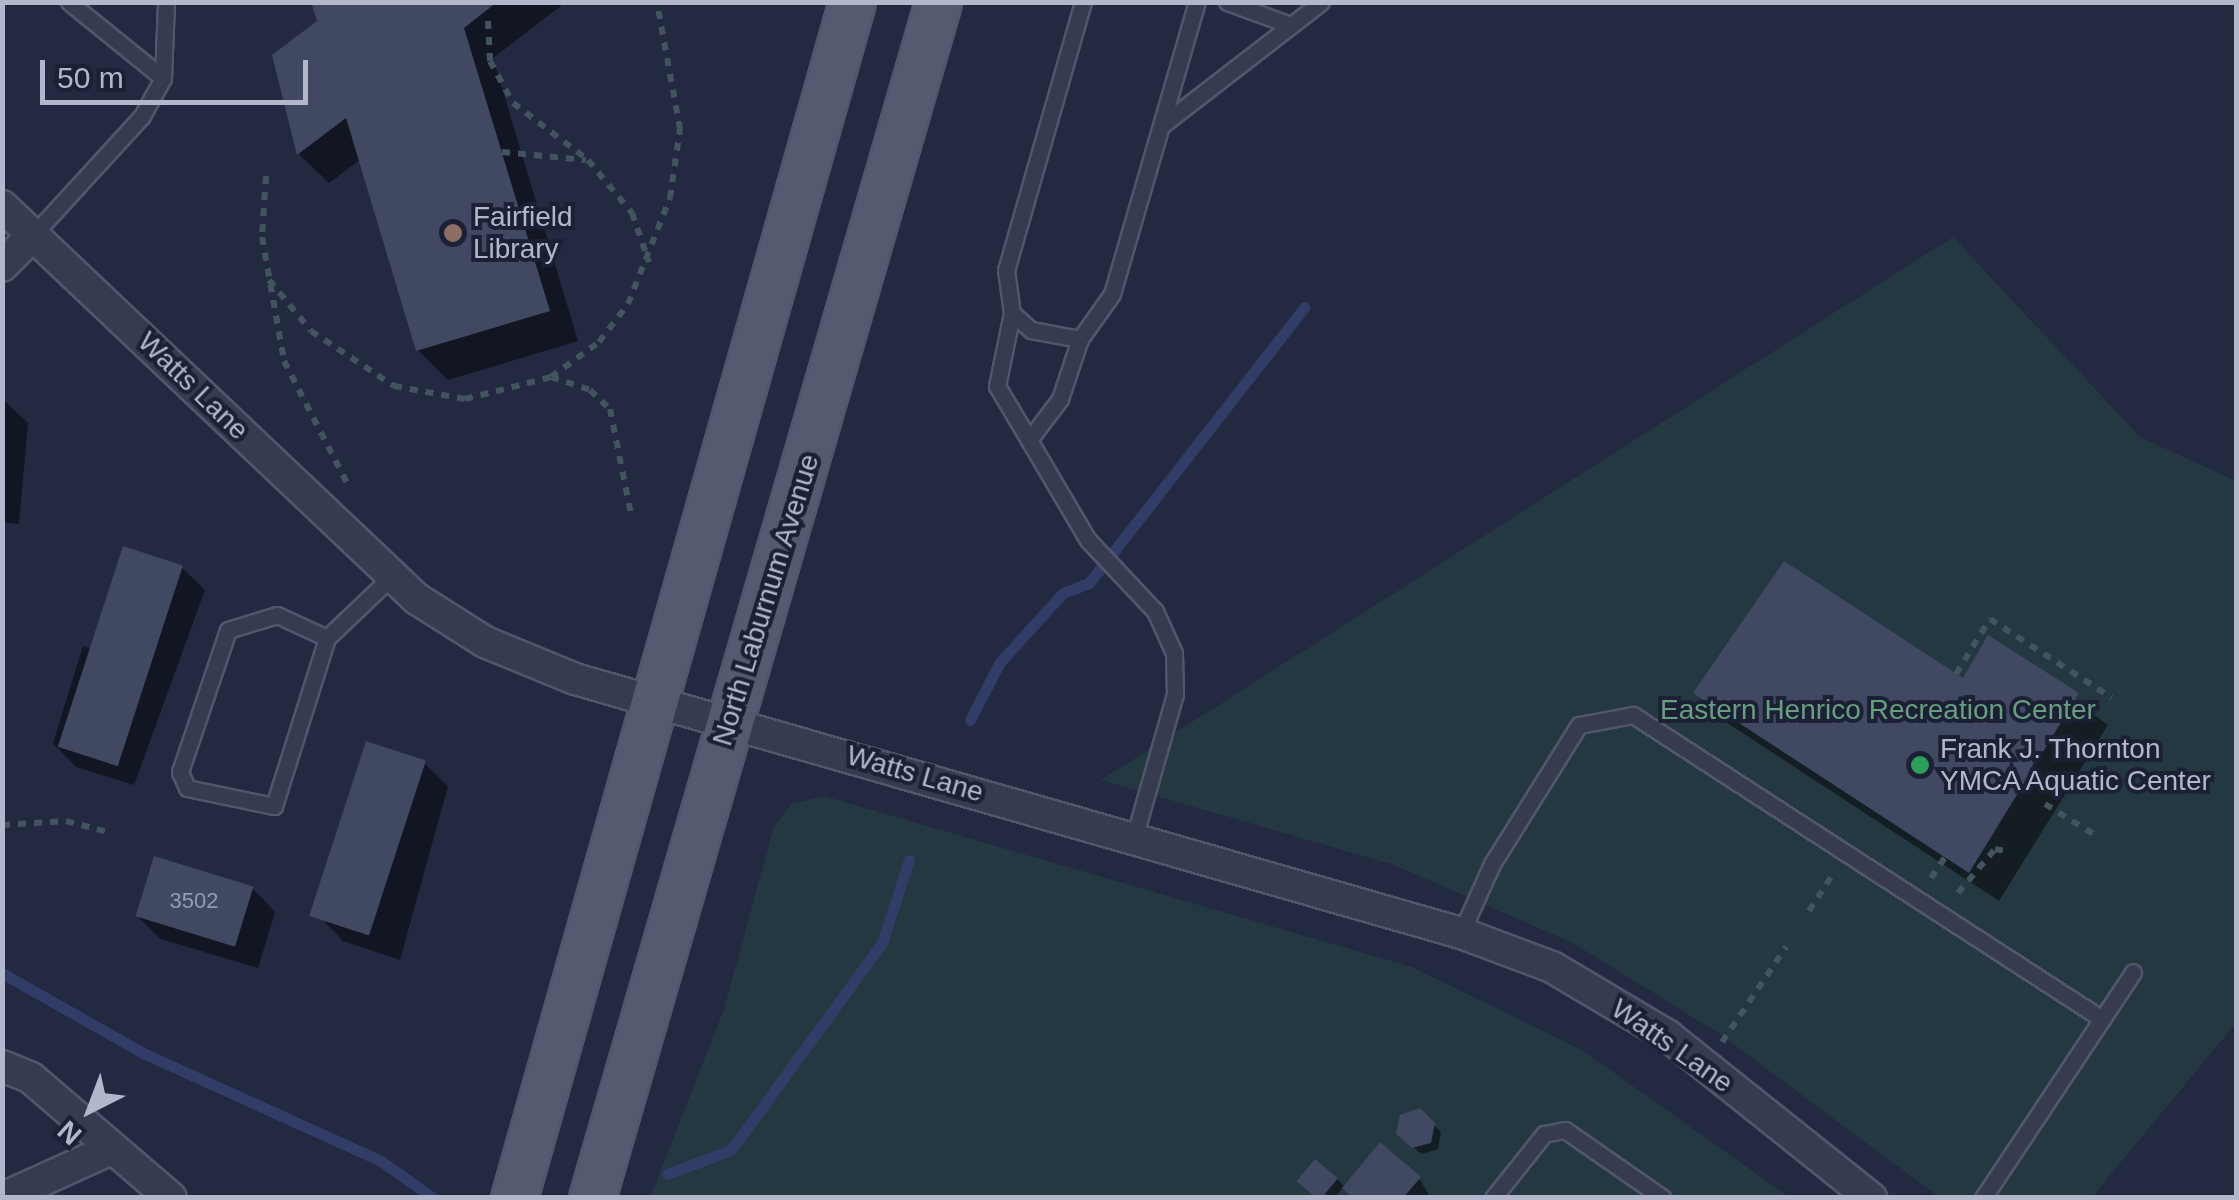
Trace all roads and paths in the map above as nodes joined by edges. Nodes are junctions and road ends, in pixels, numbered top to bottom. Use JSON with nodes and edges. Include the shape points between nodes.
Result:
{"nodes":[{"id":1,"x":69,"y":2,"type":"edge"},
{"id":2,"x":166,"y":2,"type":"edge"},
{"id":3,"x":656,"y":2,"type":"edge"},
{"id":4,"x":852,"y":2,"type":"edge"},
{"id":5,"x":938,"y":2,"type":"edge"},
{"id":6,"x":1083,"y":2,"type":"edge"},
{"id":7,"x":1197,"y":2,"type":"edge"},
{"id":8,"x":1228,"y":2,"type":"edge"},
{"id":9,"x":1321,"y":2,"type":"edge"},
{"id":10,"x":488,"y":21,"type":"dead end"},
{"id":11,"x":1285,"y":24,"type":"junction"},
{"id":12,"x":163,"y":78,"type":"junction"},
{"id":13,"x":1162,"y":125,"type":"junction"},
{"id":14,"x":502,"y":152,"type":"dead end"},
{"id":15,"x":588,"y":160,"type":"junction"},
{"id":16,"x":266,"y":176,"type":"dead end"},
{"id":17,"x":2,"y":206,"type":"edge"},
{"id":18,"x":33,"y":235,"type":"junction"},
{"id":19,"x":649,"y":263,"type":"junction"},
{"id":20,"x":2,"y":266,"type":"edge"},
{"id":21,"x":269,"y":280,"type":"junction"},
{"id":22,"x":1012,"y":313,"type":"junction"},
{"id":23,"x":1080,"y":339,"type":"junction"},
{"id":24,"x":551,"y":377,"type":"junction"},
{"id":25,"x":1029,"y":440,"type":"junction"},
{"id":26,"x":347,"y":483,"type":"dead end"},
{"id":27,"x":632,"y":514,"type":"dead end"},
{"id":28,"x":392,"y":576,"type":"junction"},
{"id":29,"x":326,"y":638,"type":"junction"},
{"id":30,"x":1956,"y":674,"type":"dead end"},
{"id":31,"x":2112,"y":698,"type":"dead end"},
{"id":32,"x":652,"y":699,"type":"junction"},
{"id":33,"x":730,"y":720,"type":"junction"},
{"id":34,"x":2045,"y":804,"type":"dead end"},
{"id":35,"x":2,"y":825,"type":"edge"},
{"id":36,"x":108,"y":832,"type":"dead end"},
{"id":37,"x":2094,"y":835,"type":"dead end"},
{"id":38,"x":1134,"y":838,"type":"junction"},
{"id":39,"x":2010,"y":852,"type":"dead end"},
{"id":40,"x":1945,"y":857,"type":"dead end"},
{"id":41,"x":1834,"y":872,"type":"dead end"},
{"id":42,"x":1932,"y":878,"type":"dead end"},
{"id":43,"x":1958,"y":893,"type":"dead end"},
{"id":44,"x":1809,"y":911,"type":"dead end"},
{"id":45,"x":1461,"y":933,"type":"junction"},
{"id":46,"x":1786,"y":948,"type":"dead end"},
{"id":47,"x":2133,"y":972,"type":"dead end"},
{"id":48,"x":2102,"y":1019,"type":"junction"},
{"id":49,"x":1722,"y":1043,"type":"dead end"},
{"id":50,"x":2,"y":1066,"type":"edge"},
{"id":51,"x":109,"y":1150,"type":"junction"},
{"id":52,"x":4,"y":1198,"type":"edge"},
{"id":53,"x":172,"y":1198,"type":"edge"},
{"id":54,"x":514,"y":1198,"type":"edge"},
{"id":55,"x":592,"y":1198,"type":"edge"},
{"id":56,"x":1493,"y":1198,"type":"edge"},
{"id":57,"x":1663,"y":1198,"type":"edge"},
{"id":58,"x":1871,"y":1198,"type":"edge"},
{"id":59,"x":1983,"y":1198,"type":"edge"}],
"edges":[{"from":1,"to":12,"type":"lane"},
{"from":2,"to":12,"type":"lane"},
{"from":3,"to":19,"type":"path","via":[[680,129]]},
{"from":4,"to":32,"type":"main road"},
{"from":5,"to":33,"type":"main road","name":"North Laburnum Avenue"},
{"from":6,"to":22,"type":"lane","via":[[1006,270]]},
{"from":7,"to":13,"type":"lane"},
{"from":8,"to":11,"type":"lane"},
{"from":9,"to":11,"type":"lane"},
{"from":10,"to":15,"type":"path","via":[[490,61],[513,103]]},
{"from":11,"to":13,"type":"lane"},
{"from":12,"to":18,"type":"lane","via":[[142,116]]},
{"from":13,"to":23,"type":"lane","via":[[1112,294]]},
{"from":14,"to":15,"type":"path"},
{"from":15,"to":19,"type":"path","via":[[632,214]]},
{"from":16,"to":21,"type":"path"},
{"from":17,"to":18,"type":"street","name":"Watts Lane"},
{"from":18,"to":20,"type":"street"},
{"from":18,"to":28,"type":"street","name":"Watts Lane"},
{"from":19,"to":24,"type":"path","via":[[599,342]]},
{"from":21,"to":24,"type":"path","via":[[353,366],[453,399]]},
{"from":21,"to":26,"type":"path","via":[[284,360]]},
{"from":22,"to":23,"type":"lane","via":[[1032,330]]},
{"from":22,"to":25,"type":"lane","via":[[997,386]]},
{"from":23,"to":25,"type":"lane","via":[[1060,399]]},
{"from":24,"to":27,"type":"path","via":[[590,390],[610,409]]},
{"from":25,"to":38,"type":"lane","via":[[1088,540],[1131,581],[1174,653],[1176,694]]},
{"from":28,"to":29,"type":"lane"},
{"from":28,"to":32,"type":"street","name":"Watts Lane","via":[[500,649]]},
{"from":29,"to":29,"type":"lane","via":[[274,806],[186,788],[180,772],[228,630],[277,614]]},
{"from":30,"to":31,"type":"path","via":[[1990,619]]},
{"from":32,"to":33,"type":"street","name":"Watts Lane"},
{"from":32,"to":54,"type":"main road"},
{"from":33,"to":38,"type":"street","name":"Watts Lane"},
{"from":33,"to":55,"type":"main road","name":"North Laburnum Avenue"},
{"from":34,"to":37,"type":"path"},
{"from":35,"to":36,"type":"path","via":[[66,820]]},
{"from":38,"to":45,"type":"street","name":"Watts Lane"},
{"from":39,"to":43,"type":"path","via":[[1982,856]]},
{"from":40,"to":42,"type":"path"},
{"from":41,"to":44,"type":"path"},
{"from":45,"to":48,"type":"lane","via":[[1492,864],[1579,725],[1633,715]]},
{"from":45,"to":58,"type":"street","name":"Watts Lane","via":[[1552,967],[1668,1036]]},
{"from":46,"to":49,"type":"path"},
{"from":47,"to":48,"type":"lane"},
{"from":48,"to":59,"type":"lane"},
{"from":50,"to":51,"type":"street","via":[[31,1078]]},
{"from":51,"to":52,"type":"street"},
{"from":51,"to":53,"type":"street"},
{"from":56,"to":57,"type":"lane","via":[[1544,1134],[1565,1130]]}]}
